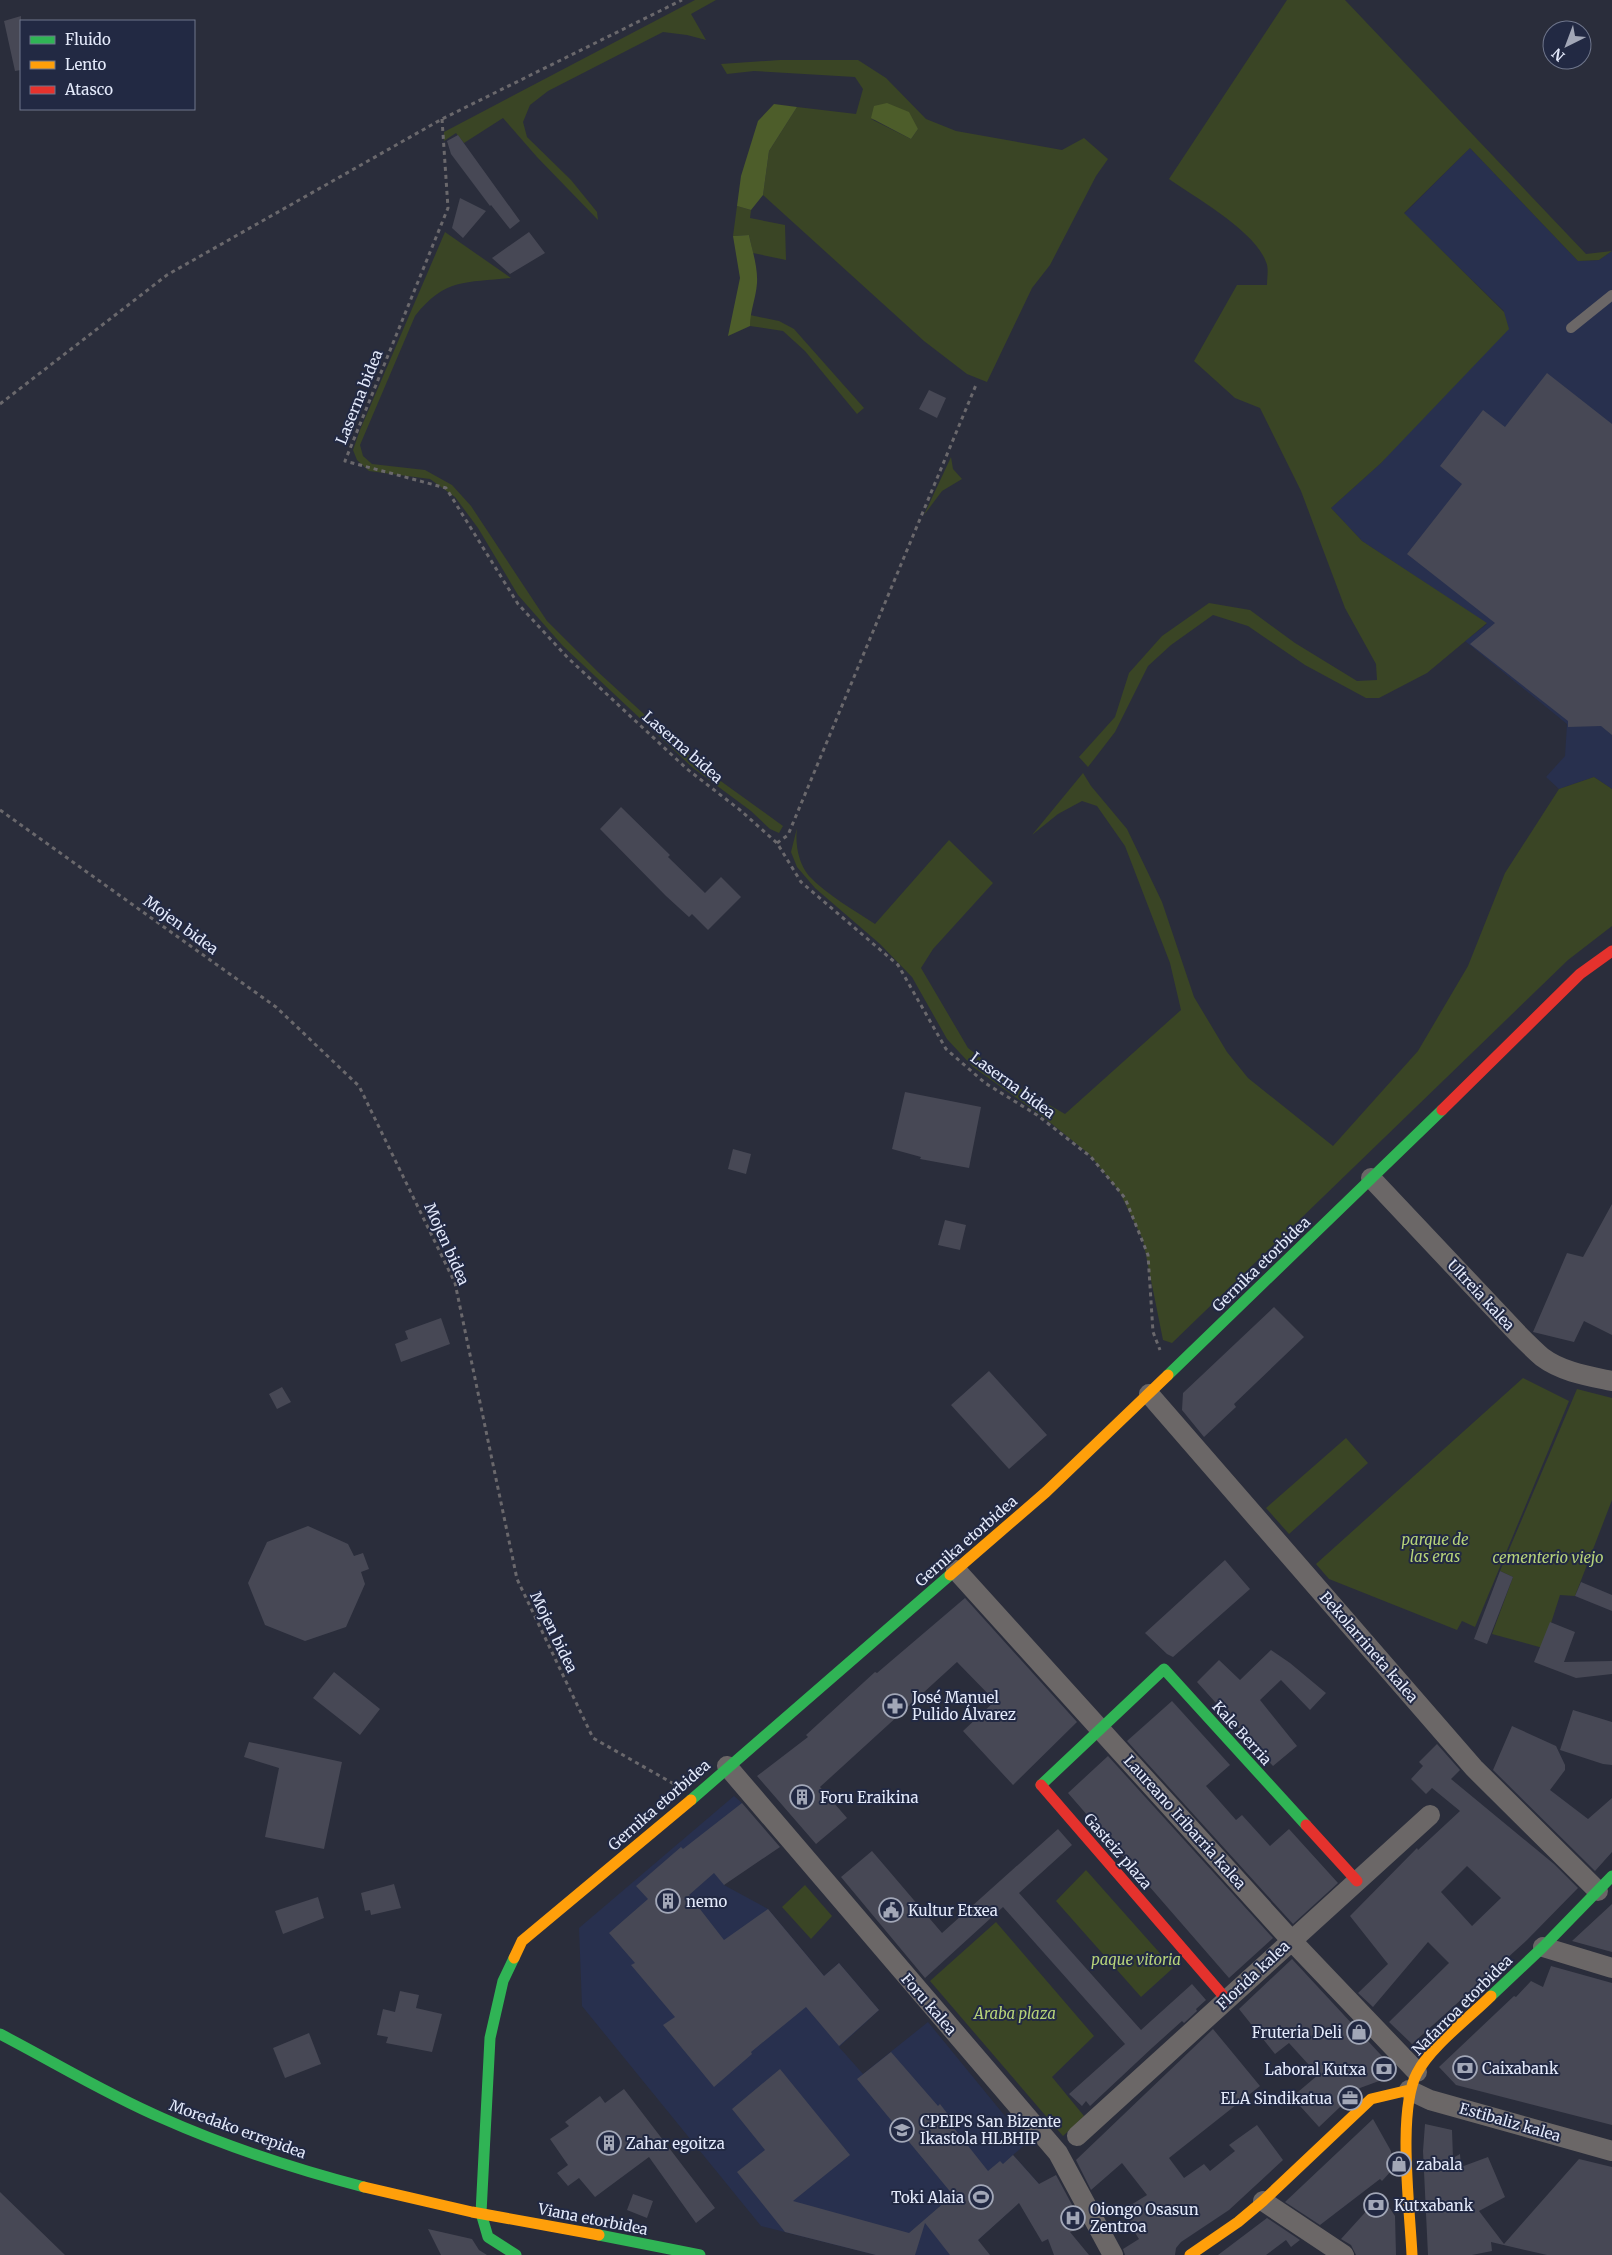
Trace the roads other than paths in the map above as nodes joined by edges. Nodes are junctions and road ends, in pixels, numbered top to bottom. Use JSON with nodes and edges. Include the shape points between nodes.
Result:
{"nodes":[{"id":1,"x":1612,"y":295,"type":"edge"},
{"id":2,"x":1571,"y":328,"type":"dead end"},
{"id":3,"x":1612,"y":951,"type":"edge"},
{"id":4,"x":1371,"y":1178,"type":"junction"},
{"id":5,"x":1612,"y":1381,"type":"edge"},
{"id":6,"x":1149,"y":1394,"type":"junction"},
{"id":7,"x":956,"y":1570,"type":"junction"},
{"id":8,"x":1101,"y":1729,"type":"junction"},
{"id":9,"x":727,"y":1766,"type":"junction"},
{"id":10,"x":1430,"y":1815,"type":"dead end"},
{"id":11,"x":1612,"y":1876,"type":"edge"},
{"id":12,"x":1357,"y":1882,"type":"junction"},
{"id":13,"x":1598,"y":1891,"type":"junction"},
{"id":14,"x":1291,"y":1940,"type":"junction"},
{"id":15,"x":1542,"y":1947,"type":"junction"},
{"id":16,"x":1612,"y":1968,"type":"edge"},
{"id":17,"x":1227,"y":2000,"type":"junction"},
{"id":18,"x":0,"y":2034,"type":"edge"},
{"id":19,"x":1413,"y":2081,"type":"junction"},
{"id":20,"x":1077,"y":2136,"type":"dead end"},
{"id":21,"x":1612,"y":2151,"type":"edge"},
{"id":22,"x":1263,"y":2201,"type":"junction"},
{"id":23,"x":482,"y":2213,"type":"junction"},
{"id":24,"x":516,"y":2255,"type":"edge"},
{"id":25,"x":700,"y":2255,"type":"edge"},
{"id":26,"x":1114,"y":2255,"type":"edge"},
{"id":27,"x":1190,"y":2255,"type":"edge"},
{"id":28,"x":1344,"y":2255,"type":"edge"},
{"id":29,"x":1412,"y":2255,"type":"edge"}],
"edges":[{"from":1,"to":2,"type":"lane"},
{"from":3,"to":4,"type":"street","name":"Gernika etorbidea","via":[[1580,974]]},
{"from":4,"to":5,"type":"street","name":"Ultreia kalea","via":[[1542,1357],[1560,1367]]},
{"from":4,"to":6,"type":"street","name":"Gernika etorbidea"},
{"from":6,"to":7,"type":"street","name":"Gernika etorbidea","via":[[1046,1492]]},
{"from":6,"to":13,"type":"street","name":"Bekolarrineta kalea","via":[[1474,1768]]},
{"from":7,"to":8,"type":"street","name":"Laureano Iribarria kalea"},
{"from":7,"to":9,"type":"street","name":"Gernika etorbidea"},
{"from":8,"to":12,"type":"street","name":"Kale Berria","via":[[1164,1669]]},
{"from":8,"to":14,"type":"street","name":"Laureano Iribarria kalea"},
{"from":8,"to":17,"type":"street","name":"Gasteiz plaza","via":[[1040,1784]]},
{"from":9,"to":23,"type":"street","name":"Gernika etorbidea","via":[[522,1941],[503,1981],[490,2038]]},
{"from":9,"to":26,"type":"street","name":"Foru kalea","via":[[1058,2153]]},
{"from":10,"to":12,"type":"street","name":"Florida kalea"},
{"from":11,"to":13,"type":"street","name":"Nafarroa etorbidea"},
{"from":12,"to":14,"type":"street","name":"Florida kalea"},
{"from":13,"to":15,"type":"street","name":"Nafarroa etorbidea"},
{"from":14,"to":17,"type":"street","name":"Florida kalea"},
{"from":14,"to":19,"type":"street","name":"Laureano Iribarria kalea"},
{"from":15,"to":16,"type":"street"},
{"from":15,"to":19,"type":"street","name":"Nafarroa etorbidea","via":[[1429,2055]]},
{"from":17,"to":20,"type":"street","name":"Florida kalea"},
{"from":18,"to":23,"type":"street","name":"Moredako errepidea","via":[[112,2094],[204,2134],[336,2180]]},
{"from":19,"to":21,"type":"street","name":"Estibaliz kalea","via":[[1430,2100]]},
{"from":19,"to":22,"type":"street","via":[[1371,2099]]},
{"from":19,"to":29,"type":"street","via":[[1406,2128]]},
{"from":22,"to":27,"type":"street"},
{"from":22,"to":28,"type":"street"},
{"from":23,"to":24,"type":"street","name":"Gernika etorbidea","via":[[488,2237]]},
{"from":23,"to":25,"type":"street","name":"Viana etorbidea"}]}
